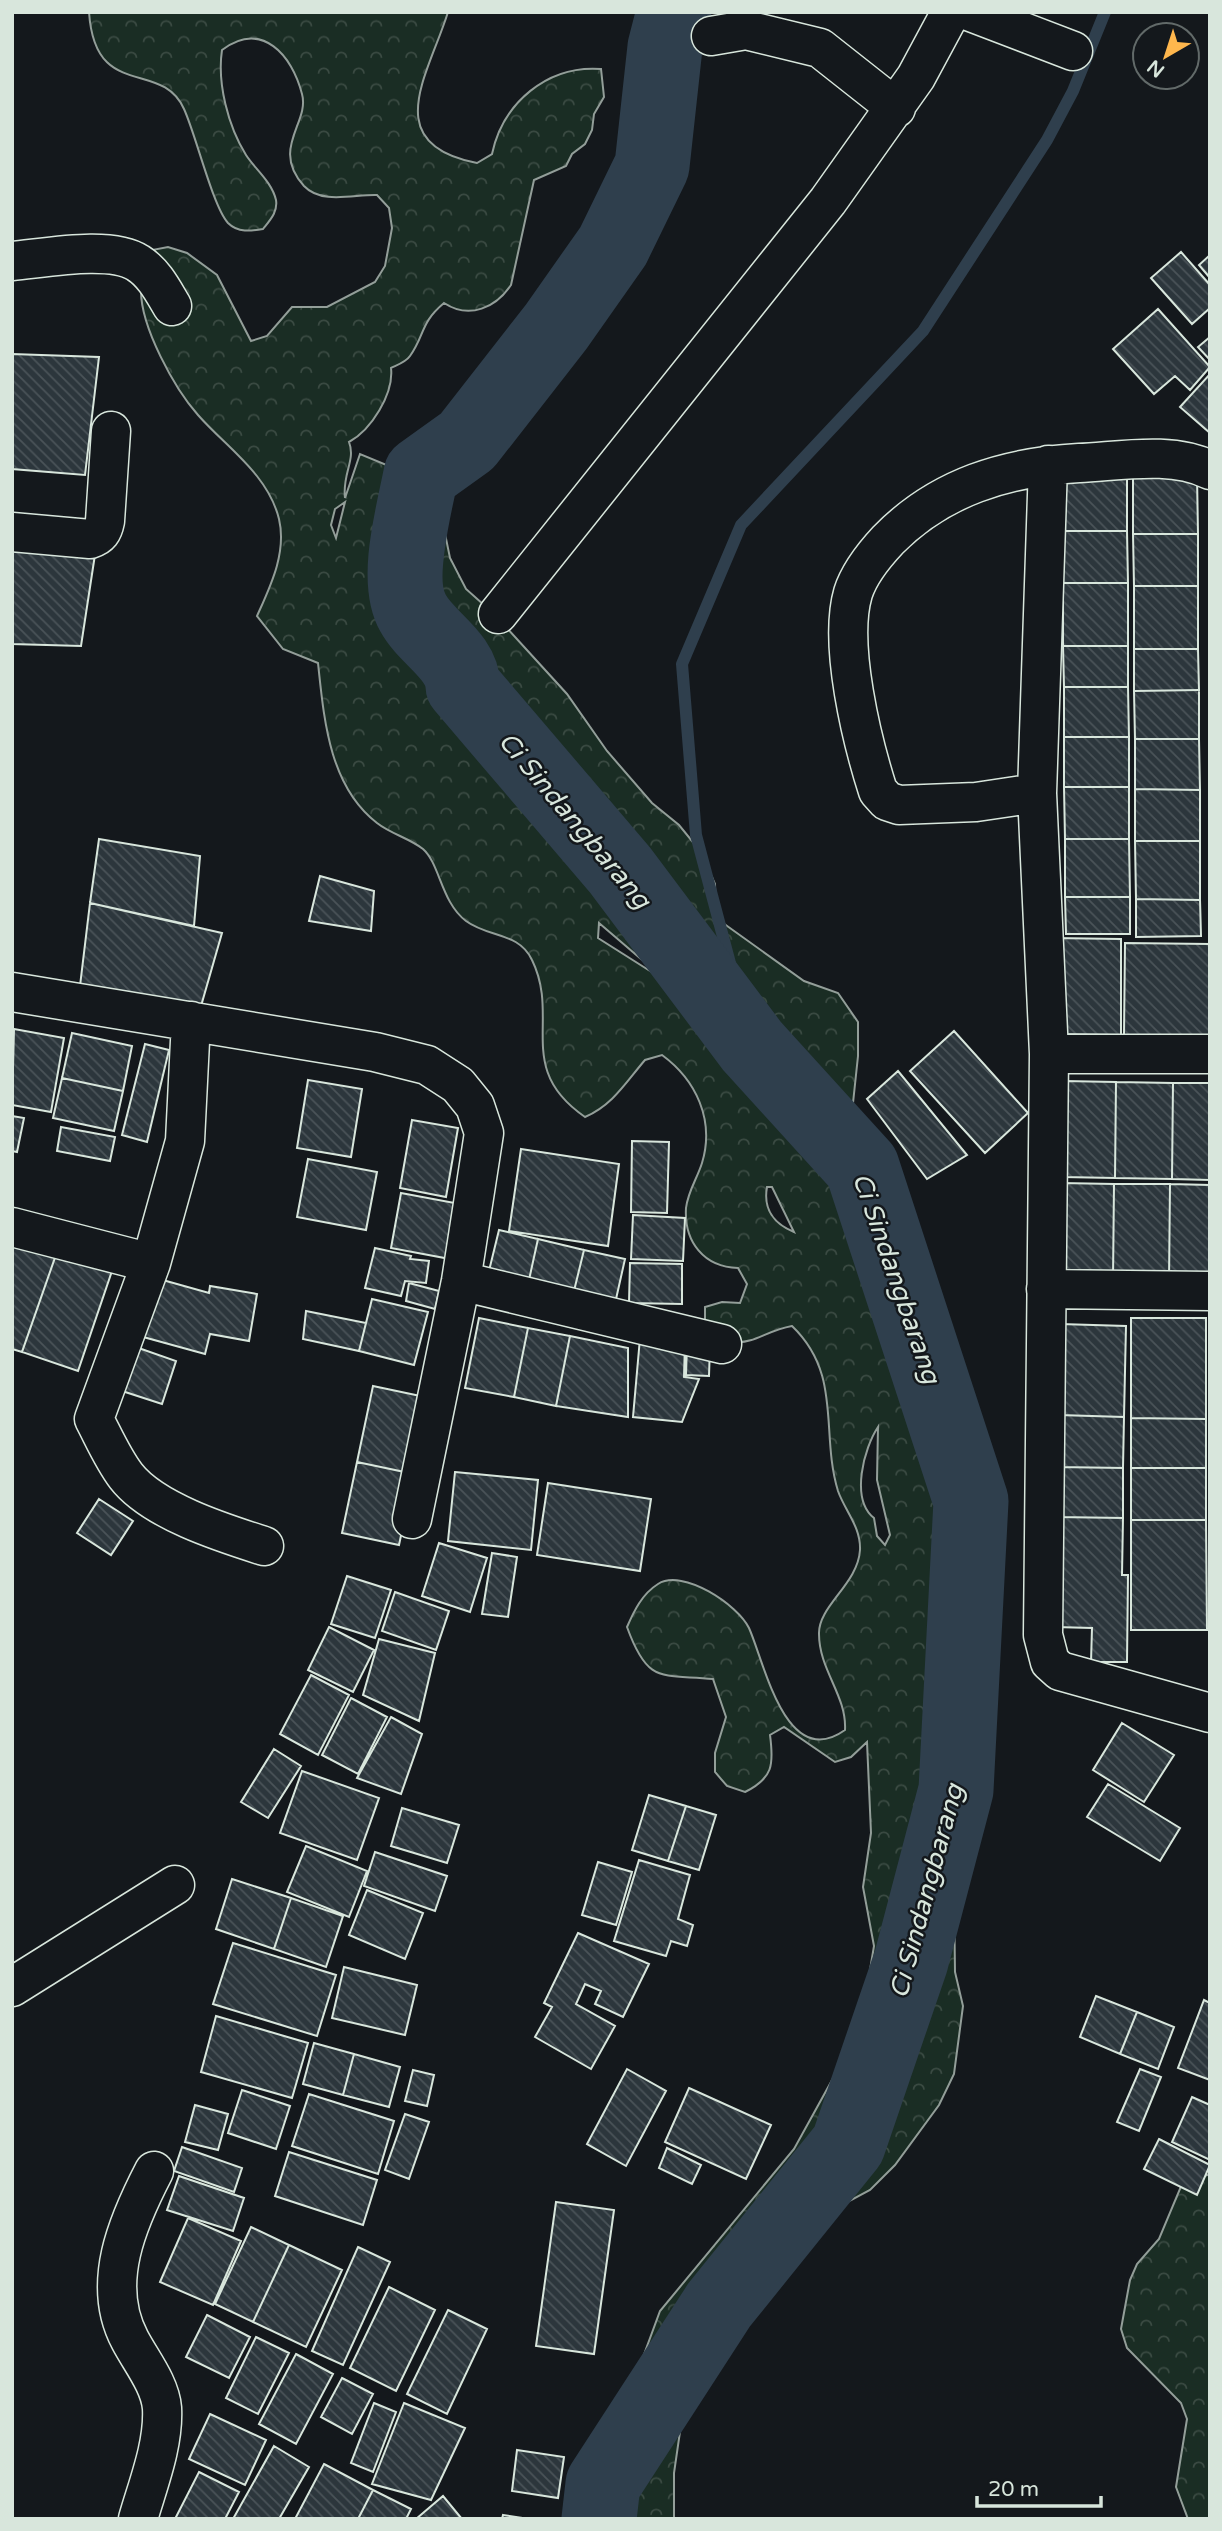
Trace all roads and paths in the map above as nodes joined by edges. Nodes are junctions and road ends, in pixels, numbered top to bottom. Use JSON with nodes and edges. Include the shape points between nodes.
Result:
{"nodes":[{"id":1,"x":951,"y":12,"type":"edge"},
{"id":2,"x":971,"y":12,"type":"edge"},
{"id":3,"x":711,"y":36,"type":"dead end"},
{"id":4,"x":1073,"y":51,"type":"dead end"},
{"id":5,"x":896,"y":108,"type":"junction"},
{"id":6,"x":12,"y":261,"type":"edge"},
{"id":7,"x":172,"y":306,"type":"dead end"},
{"id":8,"x":111,"y":431,"type":"dead end"},
{"id":9,"x":1048,"y":465,"type":"junction"},
{"id":10,"x":1210,"y":470,"type":"edge"},
{"id":11,"x":12,"y":532,"type":"edge"},
{"id":12,"x":498,"y":614,"type":"dead end"},
{"id":13,"x":1037,"y":793,"type":"junction"},
{"id":14,"x":12,"y":992,"type":"edge"},
{"id":15,"x":191,"y":1021,"type":"junction"},
{"id":16,"x":1049,"y":1054,"type":"junction"},
{"id":17,"x":1210,"y":1054,"type":"edge"},
{"id":18,"x":12,"y":1227,"type":"edge"},
{"id":19,"x":151,"y":1263,"type":"junction"},
{"id":20,"x":461,"y":1282,"type":"junction"},
{"id":21,"x":1046,"y":1289,"type":"junction"},
{"id":22,"x":1210,"y":1291,"type":"edge"},
{"id":23,"x":722,"y":1344,"type":"dead end"},
{"id":24,"x":412,"y":1519,"type":"dead end"},
{"id":25,"x":264,"y":1546,"type":"dead end"},
{"id":26,"x":1210,"y":1713,"type":"edge"},
{"id":27,"x":175,"y":1885,"type":"dead end"},
{"id":28,"x":12,"y":1987,"type":"edge"},
{"id":29,"x":154,"y":2171,"type":"dead end"},
{"id":30,"x":138,"y":2519,"type":"edge"}],
"edges":[{"from":1,"to":5,"type":"street"},
{"from":2,"to":4,"type":"street"},
{"from":3,"to":5,"type":"street","via":[[746,30],[820,48]]},
{"from":5,"to":12,"type":"street","via":[[828,201]]},
{"from":6,"to":7,"type":"street","via":[[121,255],[154,278]]},
{"from":8,"to":11,"type":"street","via":[[105,521],[97,537]]},
{"from":9,"to":10,"type":"street","via":[[1175,460]]},
{"from":9,"to":13,"type":"street"},
{"from":9,"to":13,"type":"street","via":[[964,487],[901,527],[859,580],[848,629],[871,770],[887,801],[899,805],[976,802]]},
{"from":13,"to":16,"type":"street"},
{"from":14,"to":15,"type":"street"},
{"from":15,"to":19,"type":"street","via":[[184,1141]]},
{"from":15,"to":20,"type":"street","via":[[375,1052],[427,1065],[458,1086],[475,1106],[484,1133]]},
{"from":16,"to":17,"type":"street"},
{"from":16,"to":21,"type":"street"},
{"from":18,"to":19,"type":"street"},
{"from":19,"to":25,"type":"street","via":[[94,1419],[126,1476],[140,1489],[213,1530]]},
{"from":20,"to":23,"type":"street"},
{"from":20,"to":24,"type":"street"},
{"from":21,"to":22,"type":"street"},
{"from":21,"to":26,"type":"street","via":[[1043,1635],[1050,1661],[1060,1671]]},
{"from":27,"to":28,"type":"street"},
{"from":29,"to":30,"type":"street","via":[[133,2211],[118,2265],[120,2309],[162,2407],[159,2442]]}]}
